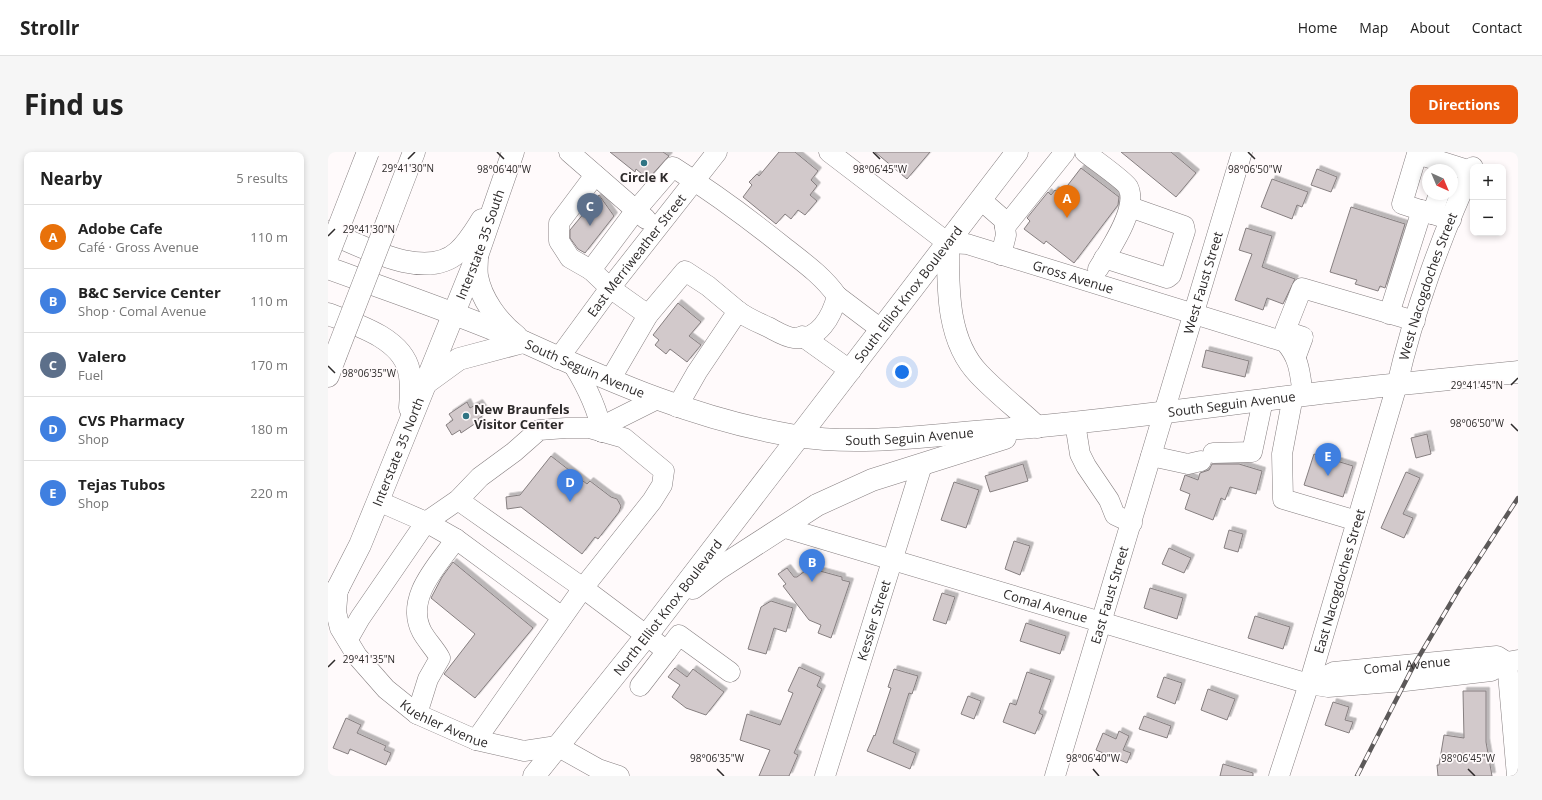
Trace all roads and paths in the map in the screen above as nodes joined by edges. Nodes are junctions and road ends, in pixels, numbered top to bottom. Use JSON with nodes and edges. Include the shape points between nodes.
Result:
{"nodes":[{"id":1,"x":368,"y":152,"type":"edge"},
{"id":2,"x":414,"y":152,"type":"edge"},
{"id":3,"x":513,"y":152,"type":"edge"},
{"id":4,"x":569,"y":152,"type":"edge"},
{"id":5,"x":717,"y":152,"type":"edge"},
{"id":6,"x":829,"y":152,"type":"edge"},
{"id":7,"x":1017,"y":152,"type":"edge"},
{"id":8,"x":1065,"y":152,"type":"edge"},
{"id":9,"x":1085,"y":152,"type":"edge"},
{"id":10,"x":1242,"y":152,"type":"edge"},
{"id":11,"x":1480,"y":152,"type":"edge"},
{"id":12,"x":1442,"y":164,"type":"edge"},
{"id":13,"x":1474,"y":164,"type":"edge"},
{"id":14,"x":1458,"y":167,"type":"edge"},
{"id":15,"x":1470,"y":169,"type":"edge"},
{"id":16,"x":1470,"y":174,"type":"edge"},
{"id":17,"x":595,"y":175,"type":"junction"},
{"id":18,"x":695,"y":181,"type":"junction"},
{"id":19,"x":497,"y":198,"type":"junction"},
{"id":20,"x":981,"y":200,"type":"junction"},
{"id":21,"x":1435,"y":200,"type":"edge"},
{"id":22,"x":1130,"y":207,"type":"junction"},
{"id":23,"x":636,"y":210,"type":"junction"},
{"id":24,"x":1427,"y":212,"type":"junction"},
{"id":25,"x":1451,"y":220,"type":"junction"},
{"id":26,"x":1005,"y":227,"type":"junction"},
{"id":27,"x":657,"y":228,"type":"junction"},
{"id":28,"x":328,"y":232,"type":"edge"},
{"id":29,"x":948,"y":243,"type":"junction"},
{"id":30,"x":328,"y":255,"type":"edge"},
{"id":31,"x":1001,"y":255,"type":"junction"},
{"id":32,"x":477,"y":256,"type":"junction"},
{"id":33,"x":1104,"y":258,"type":"junction"},
{"id":34,"x":328,"y":268,"type":"edge"},
{"id":35,"x":591,"y":270,"type":"junction"},
{"id":36,"x":1090,"y":283,"type":"junction"},
{"id":37,"x":610,"y":288,"type":"junction"},
{"id":38,"x":837,"y":296,"type":"junction"},
{"id":39,"x":738,"y":311,"type":"junction"},
{"id":40,"x":453,"y":313,"type":"junction"},
{"id":41,"x":328,"y":314,"type":"edge"},
{"id":42,"x":1389,"y":314,"type":"junction"},
{"id":43,"x":648,"y":315,"type":"junction"},
{"id":44,"x":1192,"y":315,"type":"junction"},
{"id":45,"x":1415,"y":321,"type":"junction"},
{"id":46,"x":882,"y":330,"type":"junction"},
{"id":47,"x":802,"y":336,"type":"junction"},
{"id":48,"x":523,"y":342,"type":"junction"},
{"id":49,"x":1296,"y":356,"type":"junction"},
{"id":50,"x":566,"y":362,"type":"junction"},
{"id":51,"x":332,"y":367,"type":"edge"},
{"id":52,"x":851,"y":371,"type":"junction"},
{"id":53,"x":1518,"y":372,"type":"edge"},
{"id":54,"x":610,"y":380,"type":"junction"},
{"id":55,"x":425,"y":384,"type":"junction"},
{"id":56,"x":1397,"y":385,"type":"junction"},
{"id":57,"x":1298,"y":396,"type":"junction"},
{"id":58,"x":657,"y":399,"type":"junction"},
{"id":59,"x":1263,"y":400,"type":"junction"},
{"id":60,"x":677,"y":407,"type":"junction"},
{"id":61,"x":1165,"y":414,"type":"junction"},
{"id":62,"x":1075,"y":423,"type":"junction"},
{"id":63,"x":409,"y":425,"type":"junction"},
{"id":64,"x":1038,"y":427,"type":"junction"},
{"id":65,"x":602,"y":432,"type":"junction"},
{"id":66,"x":798,"y":437,"type":"junction"},
{"id":67,"x":1151,"y":456,"type":"junction"},
{"id":68,"x":922,"y":465,"type":"junction"},
{"id":69,"x":458,"y":500,"type":"junction"},
{"id":70,"x":378,"y":501,"type":"junction"},
{"id":71,"x":1357,"y":521,"type":"junction"},
{"id":72,"x":426,"y":522,"type":"junction"},
{"id":73,"x":1132,"y":523,"type":"junction"},
{"id":74,"x":782,"y":527,"type":"junction"},
{"id":75,"x":456,"y":539,"type":"junction"},
{"id":76,"x":894,"y":559,"type":"junction"},
{"id":77,"x":338,"y":588,"type":"junction"},
{"id":78,"x":583,"y":588,"type":"junction"},
{"id":79,"x":328,"y":607,"type":"edge"},
{"id":80,"x":665,"y":610,"type":"junction"},
{"id":81,"x":562,"y":617,"type":"junction"},
{"id":82,"x":1101,"y":621,"type":"junction"},
{"id":83,"x":647,"y":635,"type":"junction"},
{"id":84,"x":348,"y":639,"type":"junction"},
{"id":85,"x":667,"y":651,"type":"junction"},
{"id":86,"x":1512,"y":661,"type":"edge"},
{"id":87,"x":730,"y":672,"type":"dead end"},
{"id":88,"x":1309,"y":684,"type":"junction"},
{"id":89,"x":640,"y":686,"type":"dead end"},
{"id":90,"x":416,"y":714,"type":"junction"},
{"id":91,"x":476,"y":740,"type":"junction"},
{"id":92,"x":557,"y":746,"type":"junction"},
{"id":93,"x":1517,"y":754,"type":"edge"},
{"id":94,"x":597,"y":772,"type":"edge"},
{"id":95,"x":534,"y":776,"type":"edge"},
{"id":96,"x":618,"y":776,"type":"edge"},
{"id":97,"x":824,"y":776,"type":"edge"},
{"id":98,"x":1055,"y":776,"type":"edge"},
{"id":99,"x":1279,"y":776,"type":"edge"},
{"id":100,"x":1517,"y":776,"type":"edge"}],
"edges":[{"from":1,"to":30,"type":"main road","bridge":true},
{"from":2,"to":51,"type":"main road","bridge":true},
{"from":3,"to":19,"type":"main road","name":"Interstate 35 South"},
{"from":4,"to":17,"type":"street"},
{"from":5,"to":18,"type":"street","name":"East Merriweather Street"},
{"from":6,"to":29,"type":"street"},
{"from":7,"to":20,"type":"main road","name":"South Elliot Knox Boulevard"},
{"from":8,"to":26,"type":"street"},
{"from":9,"to":22,"type":"street","via":[[1128,187]]},
{"from":10,"to":44,"type":"street","name":"West Faust Street"},
{"from":11,"to":13,"type":"street","name":"West Nacogdoches Street"},
{"from":12,"to":24,"type":"street","via":[[1417,154],[1402,204]]},
{"from":14,"to":15,"type":"street"},
{"from":16,"to":25,"type":"street","name":"West Nacogdoches Street"},
{"from":17,"to":23,"type":"street"},
{"from":17,"to":35,"type":"street","via":[[559,223],[558,241],[570,258]]},
{"from":18,"to":23,"type":"street","via":[[672,167]]},
{"from":18,"to":27,"type":"street","name":"East Merriweather Street"},
{"from":18,"to":38,"type":"street","via":[[813,270],[828,283]]},
{"from":19,"to":28,"type":"main road","via":[[458,252],[435,263],[409,263]]},
{"from":19,"to":32,"type":"main road","name":"Interstate 35 South"},
{"from":20,"to":26,"type":"street","via":[[1004,220]]},
{"from":20,"to":29,"type":"main road","name":"South Elliot Knox Boulevard"},
{"from":21,"to":24,"type":"street"},
{"from":22,"to":33,"type":"street"},
{"from":22,"to":33,"type":"street","via":[[1184,226],[1185,231],[1171,275],[1167,278]]},
{"from":23,"to":27,"type":"street"},
{"from":23,"to":35,"type":"street"},
{"from":24,"to":25,"type":"street"},
{"from":24,"to":42,"type":"street"},
{"from":25,"to":45,"type":"street","name":"West Nacogdoches Street"},
{"from":26,"to":31,"type":"street","via":[[1006,235]]},
{"from":27,"to":37,"type":"street","name":"East Merriweather Street"},
{"from":29,"to":31,"type":"street","name":"Gross Avenue","via":[[967,244]]},
{"from":29,"to":46,"type":"main road","name":"South Elliot Knox Boulevard"},
{"from":29,"to":64,"type":"main road","via":[[949,300],[955,333],[963,350],[978,373]]},
{"from":31,"to":36,"type":"street","name":"Gross Avenue"},
{"from":32,"to":40,"type":"main road","name":"Interstate 35 South"},
{"from":32,"to":48,"type":"main road","via":[[477,276],[486,299],[500,321]]},
{"from":33,"to":36,"type":"street"},
{"from":34,"to":40,"type":"main road","name":"South Seguin Avenue"},
{"from":35,"to":37,"type":"street"},
{"from":36,"to":44,"type":"street","name":"Gross Avenue"},
{"from":37,"to":43,"type":"street"},
{"from":37,"to":50,"type":"street","name":"East Merriweather Street"},
{"from":38,"to":46,"type":"street"},
{"from":38,"to":47,"type":"street","via":[[826,324],[812,334]]},
{"from":39,"to":43,"type":"street","via":[[685,270]]},
{"from":39,"to":47,"type":"street","via":[[794,338]]},
{"from":39,"to":60,"type":"street","via":[[696,372]]},
{"from":40,"to":48,"type":"main road","name":"South Seguin Avenue"},
{"from":40,"to":55,"type":"main road","name":"Interstate 35 North"},
{"from":41,"to":63,"type":"main road","via":[[373,332],[400,353],[409,369],[411,383]]},
{"from":42,"to":45,"type":"street"},
{"from":42,"to":49,"type":"street","via":[[1302,288],[1285,331],[1303,337]]},
{"from":43,"to":54,"type":"street"},
{"from":44,"to":49,"type":"street","name":"Gross Avenue","via":[[1285,342]]},
{"from":44,"to":61,"type":"street","name":"West Faust Street"},
{"from":45,"to":56,"type":"street","name":"West Nacogdoches Street"},
{"from":46,"to":52,"type":"main road","name":"South Elliot Knox Boulevard"},
{"from":47,"to":52,"type":"street"},
{"from":48,"to":50,"type":"main road","name":"South Seguin Avenue"},
{"from":48,"to":55,"type":"main road","via":[[459,359]]},
{"from":49,"to":57,"type":"street","name":"Gross Avenue","via":[[1299,363]]},
{"from":50,"to":54,"type":"main road","name":"South Seguin Avenue"},
{"from":50,"to":65,"type":"street","via":[[591,395]]},
{"from":52,"to":66,"type":"main road","name":"South Elliot Knox Boulevard"},
{"from":53,"to":56,"type":"main road","name":"South Seguin Avenue"},
{"from":54,"to":58,"type":"main road","name":"South Seguin Avenue"},
{"from":55,"to":63,"type":"main road","name":"Interstate 35 North"},
{"from":56,"to":57,"type":"main road","name":"South Seguin Avenue"},
{"from":56,"to":71,"type":"street","name":"East Nacogdoches Street"},
{"from":57,"to":59,"type":"main road","name":"South Seguin Avenue"},
{"from":57,"to":71,"type":"street","name":"Gross Avenue","via":[[1282,454],[1283,499]]},
{"from":58,"to":60,"type":"main road","name":"South Seguin Avenue"},
{"from":58,"to":65,"type":"street","via":[[613,421]]},
{"from":59,"to":61,"type":"main road","name":"South Seguin Avenue"},
{"from":59,"to":67,"type":"street","via":[[1252,452],[1208,457],[1188,464]]},
{"from":60,"to":66,"type":"main road","name":"South Seguin Avenue","via":[[728,423]]},
{"from":61,"to":62,"type":"main road","name":"South Seguin Avenue"},
{"from":61,"to":67,"type":"street","name":"East Faust Street"},
{"from":62,"to":64,"type":"main road","name":"South Seguin Avenue"},
{"from":62,"to":73,"type":"street","via":[[1080,454],[1086,466],[1109,500],[1114,515]]},
{"from":63,"to":70,"type":"main road","name":"Interstate 35 North"},
{"from":64,"to":66,"type":"main road","name":"South Seguin Avenue","via":[[889,438]]},
{"from":64,"to":68,"type":"main road"},
{"from":65,"to":69,"type":"street","via":[[589,428],[539,430],[480,477]]},
{"from":65,"to":78,"type":"street","via":[[624,438],[664,471],[662,485],[652,501]]},
{"from":66,"to":80,"type":"main road","name":"North Elliot Knox Boulevard"},
{"from":67,"to":73,"type":"street","name":"East Faust Street"},
{"from":68,"to":74,"type":"main road","via":[[872,480],[817,505]]},
{"from":68,"to":76,"type":"street","name":"Kessler Street"},
{"from":69,"to":72,"type":"street"},
{"from":69,"to":78,"type":"street"},
{"from":70,"to":72,"type":"street"},
{"from":70,"to":77,"type":"main road","name":"Interstate 35 North","via":[[360,545]]},
{"from":71,"to":88,"type":"street","name":"East Nacogdoches Street"},
{"from":72,"to":75,"type":"street"},
{"from":72,"to":84,"type":"street"},
{"from":73,"to":82,"type":"street","name":"East Faust Street"},
{"from":74,"to":76,"type":"street","name":"Comal Avenue"},
{"from":74,"to":80,"type":"main road","via":[[718,568]]},
{"from":75,"to":81,"type":"street"},
{"from":75,"to":90,"type":"street","via":[[424,583],[417,604],[422,632],[440,658],[428,679]]},
{"from":76,"to":82,"type":"street","name":"Comal Avenue"},
{"from":76,"to":97,"type":"street","name":"Kessler Street"},
{"from":77,"to":79,"type":"main road","name":"Interstate 35 North"},
{"from":77,"to":84,"type":"street","name":"Kuehler Avenue","via":[[336,612],[340,628]]},
{"from":78,"to":81,"type":"street"},
{"from":78,"to":83,"type":"street"},
{"from":80,"to":83,"type":"main road","name":"North Elliot Knox Boulevard"},
{"from":81,"to":91,"type":"street"},
{"from":82,"to":88,"type":"street","name":"Comal Avenue"},
{"from":82,"to":98,"type":"street","name":"East Faust Street"},
{"from":83,"to":85,"type":"street"},
{"from":83,"to":92,"type":"main road","name":"North Elliot Knox Boulevard"},
{"from":84,"to":90,"type":"street","name":"Kuehler Avenue","via":[[357,656],[386,689]]},
{"from":85,"to":87,"type":"street","via":[[679,634]]},
{"from":85,"to":89,"type":"street"},
{"from":86,"to":88,"type":"street","name":"Comal Avenue","via":[[1497,656],[1334,672]]},
{"from":86,"to":93,"type":"street"},
{"from":88,"to":99,"type":"street","name":"East Nacogdoches Street"},
{"from":90,"to":91,"type":"street","name":"Kuehler Avenue"},
{"from":91,"to":92,"type":"street","name":"Kuehler Avenue","via":[[524,750]]},
{"from":92,"to":94,"type":"street"},
{"from":92,"to":95,"type":"main road","name":"North Elliot Knox Boulevard"},
{"from":93,"to":100,"type":"street"},
{"from":94,"to":96,"type":"street"}]}
